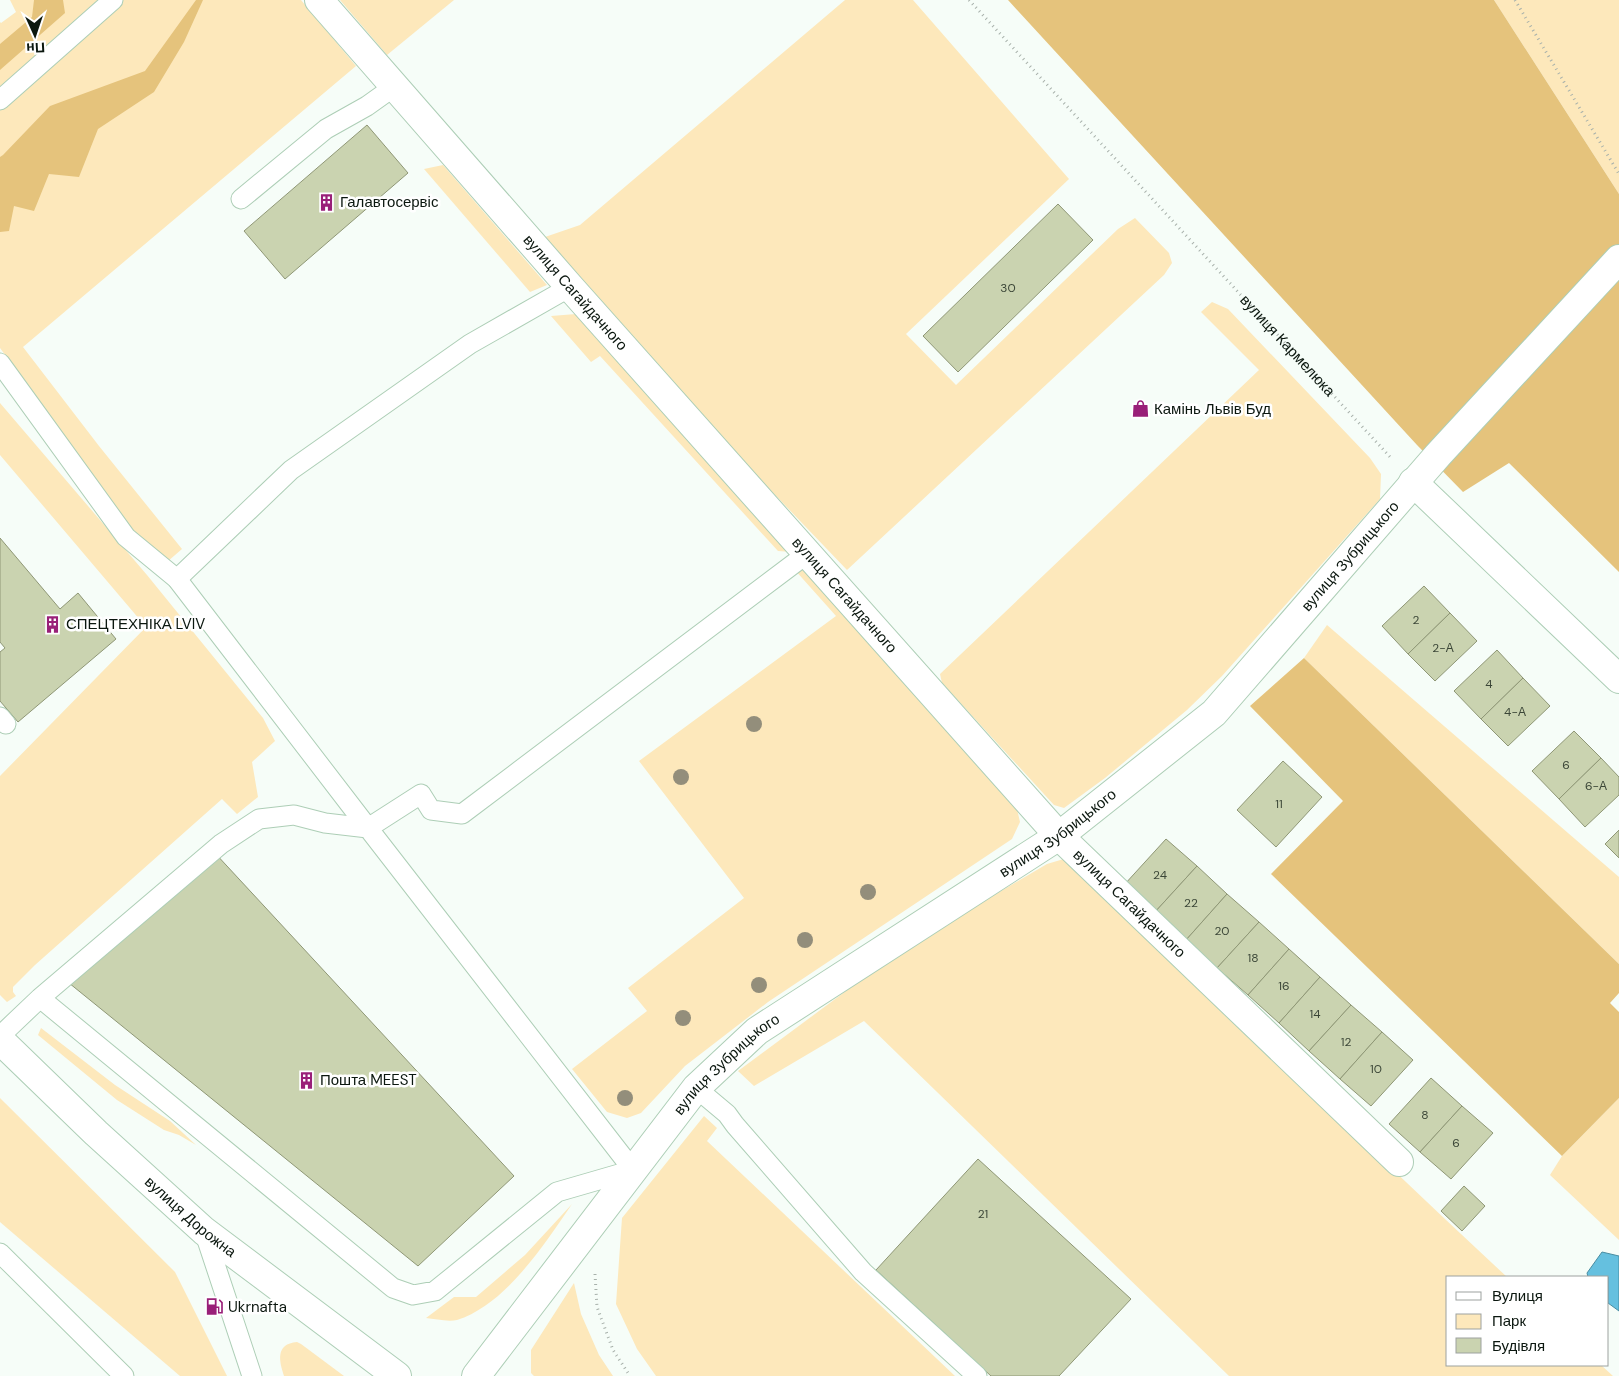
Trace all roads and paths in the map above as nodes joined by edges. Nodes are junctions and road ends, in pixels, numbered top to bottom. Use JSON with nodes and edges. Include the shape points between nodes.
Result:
{"nodes":[{"id":1,"x":113,"y":0,"type":"edge"},
{"id":2,"x":319,"y":0,"type":"edge"},
{"id":3,"x":969,"y":0,"type":"edge"},
{"id":4,"x":1515,"y":0,"type":"edge"},
{"id":5,"x":395,"y":86,"type":"junction"},
{"id":6,"x":0,"y":100,"type":"edge"},
{"id":7,"x":1619,"y":174,"type":"edge"},
{"id":8,"x":241,"y":199,"type":"dead end"},
{"id":9,"x":1619,"y":259,"type":"edge"},
{"id":10,"x":570,"y":287,"type":"junction"},
{"id":11,"x":0,"y":363,"type":"edge"},
{"id":12,"x":1413,"y":482,"type":"junction"},
{"id":13,"x":808,"y":553,"type":"junction"},
{"id":14,"x":177,"y":579,"type":"junction"},
{"id":15,"x":1619,"y":679,"type":"edge"},
{"id":16,"x":368,"y":828,"type":"junction"},
{"id":17,"x":1059,"y":836,"type":"junction"},
{"id":18,"x":40,"y":998,"type":"junction"},
{"id":19,"x":0,"y":1036,"type":"edge"},
{"id":20,"x":0,"y":1040,"type":"edge"},
{"id":21,"x":696,"y":1088,"type":"junction"},
{"id":22,"x":1399,"y":1162,"type":"dead end"},
{"id":23,"x":632,"y":1170,"type":"junction"},
{"id":24,"x":204,"y":1231,"type":"junction"},
{"id":25,"x":0,"y":1253,"type":"edge"},
{"id":26,"x":594,"y":1269,"type":"dead end"},
{"id":27,"x":124,"y":1376,"type":"edge"},
{"id":28,"x":252,"y":1376,"type":"edge"},
{"id":29,"x":397,"y":1376,"type":"edge"},
{"id":30,"x":476,"y":1376,"type":"edge"},
{"id":31,"x":630,"y":1376,"type":"edge"},
{"id":32,"x":977,"y":1376,"type":"edge"}],
"edges":[{"from":1,"to":6,"type":"lane"},
{"from":2,"to":5,"type":"street","name":"вулиця Сагайдачного"},
{"from":3,"to":12,"type":"path","name":"вулиця Кармелюка"},
{"from":4,"to":7,"type":"path"},
{"from":5,"to":8,"type":"lane","via":[[326,129]]},
{"from":5,"to":10,"type":"street","name":"вулиця Сагайдачного"},
{"from":9,"to":12,"type":"street","name":"вулиця Зубрицького"},
{"from":10,"to":13,"type":"street","name":"вулиця Сагайдачного"},
{"from":10,"to":14,"type":"lane","via":[[470,344],[291,470]]},
{"from":11,"to":14,"type":"lane","via":[[126,537]]},
{"from":12,"to":15,"type":"street"},
{"from":12,"to":17,"type":"street","name":"вулиця Зубрицького","via":[[1214,713]]},
{"from":13,"to":16,"type":"lane","via":[[462,814],[431,810],[421,794]]},
{"from":13,"to":17,"type":"street","name":"вулиця Сагайдачного"},
{"from":14,"to":16,"type":"lane"},
{"from":16,"to":18,"type":"lane","via":[[325,823],[294,815],[259,819],[221,844]]},
{"from":16,"to":23,"type":"lane"},
{"from":17,"to":21,"type":"street","name":"вулиця Зубрицького","via":[[757,1032]]},
{"from":17,"to":22,"type":"street","name":"вулиця Сагайдачного"},
{"from":18,"to":19,"type":"lane"},
{"from":18,"to":23,"type":"lane","via":[[393,1288],[413,1295],[435,1291],[557,1192]]},
{"from":20,"to":24,"type":"street","name":"вулиця Дорожна"},
{"from":21,"to":23,"type":"street","name":"вулиця Зубрицького"},
{"from":21,"to":32,"type":"lane","via":[[727,1114],[863,1272]]},
{"from":23,"to":30,"type":"street","name":"вулиця Зубрицького"},
{"from":24,"to":28,"type":"lane"},
{"from":24,"to":29,"type":"street","name":"вулиця Дорожна"},
{"from":25,"to":27,"type":"lane"},
{"from":26,"to":31,"type":"path","via":[[597,1307],[613,1350]]}]}
